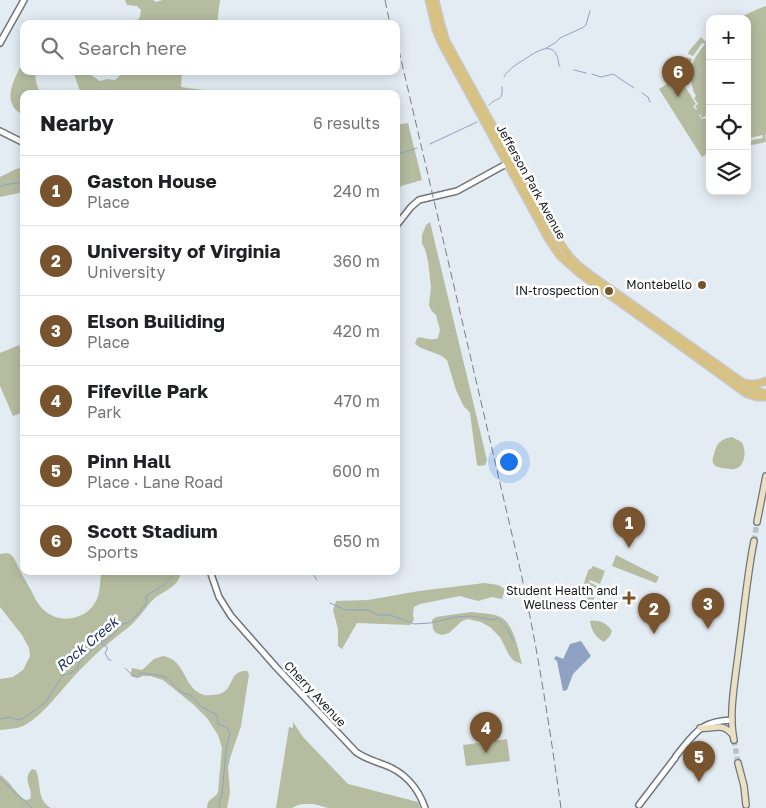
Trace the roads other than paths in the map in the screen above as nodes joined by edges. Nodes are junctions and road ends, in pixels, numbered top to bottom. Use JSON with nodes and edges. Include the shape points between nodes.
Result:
{"nodes":[{"id":1,"x":24,"y":0,"type":"edge"},
{"id":2,"x":429,"y":0,"type":"edge"},
{"id":3,"x":435,"y":0,"type":"edge"},
{"id":4,"x":0,"y":43,"type":"edge"},
{"id":5,"x":0,"y":130,"type":"edge"},
{"id":6,"x":20,"y":141,"type":"edge"},
{"id":7,"x":510,"y":162,"type":"junction"},
{"id":8,"x":400,"y":221,"type":"edge"},
{"id":9,"x":766,"y":381,"type":"edge"},
{"id":10,"x":742,"y":382,"type":"junction"},
{"id":11,"x":766,"y":393,"type":"edge"},
{"id":12,"x":766,"y":397,"type":"edge"},
{"id":13,"x":766,"y":476,"type":"edge"},
{"id":14,"x":757,"y":522,"type":"tunnel mouth"},
{"id":15,"x":754,"y":540,"type":"tunnel mouth"},
{"id":16,"x":211,"y":575,"type":"edge"},
{"id":17,"x":732,"y":720,"type":"junction"},
{"id":18,"x":700,"y":728,"type":"junction"},
{"id":19,"x":738,"y":763,"type":"tunnel mouth"},
{"id":20,"x":746,"y":802,"type":"dead end"},
{"id":21,"x":639,"y":805,"type":"dead end"},
{"id":22,"x":425,"y":808,"type":"edge"}],
"edges":[{"from":1,"to":4,"type":"street"},
{"from":2,"to":7,"type":"main road","name":"Jefferson Park Avenue","via":[[441,42]]},
{"from":3,"to":7,"type":"main road","name":"Jefferson Park Avenue","via":[[446,41]]},
{"from":5,"to":6,"type":"street"},
{"from":7,"to":8,"type":"street","via":[[457,191],[419,200]]},
{"from":7,"to":10,"type":"main road","name":"Jefferson Park Avenue","via":[[555,236],[578,265]]},
{"from":7,"to":12,"type":"main road","name":"Jefferson Park Avenue","via":[[549,240],[573,269],[747,394]]},
{"from":9,"to":10,"type":"main road"},
{"from":10,"to":11,"type":"main road","name":"Jefferson Park Avenue","via":[[755,391]]},
{"from":13,"to":14,"type":"main road"},
{"from":15,"to":17,"type":"main road"},
{"from":16,"to":22,"type":"street","name":"Cherry Avenue","via":[[224,607],[236,623],[356,752],[405,777]]},
{"from":17,"to":18,"type":"street"},
{"from":17,"to":18,"type":"main road","via":[[734,738],[726,728]]},
{"from":18,"to":21,"type":"street"},
{"from":19,"to":20,"type":"main road"}]}
